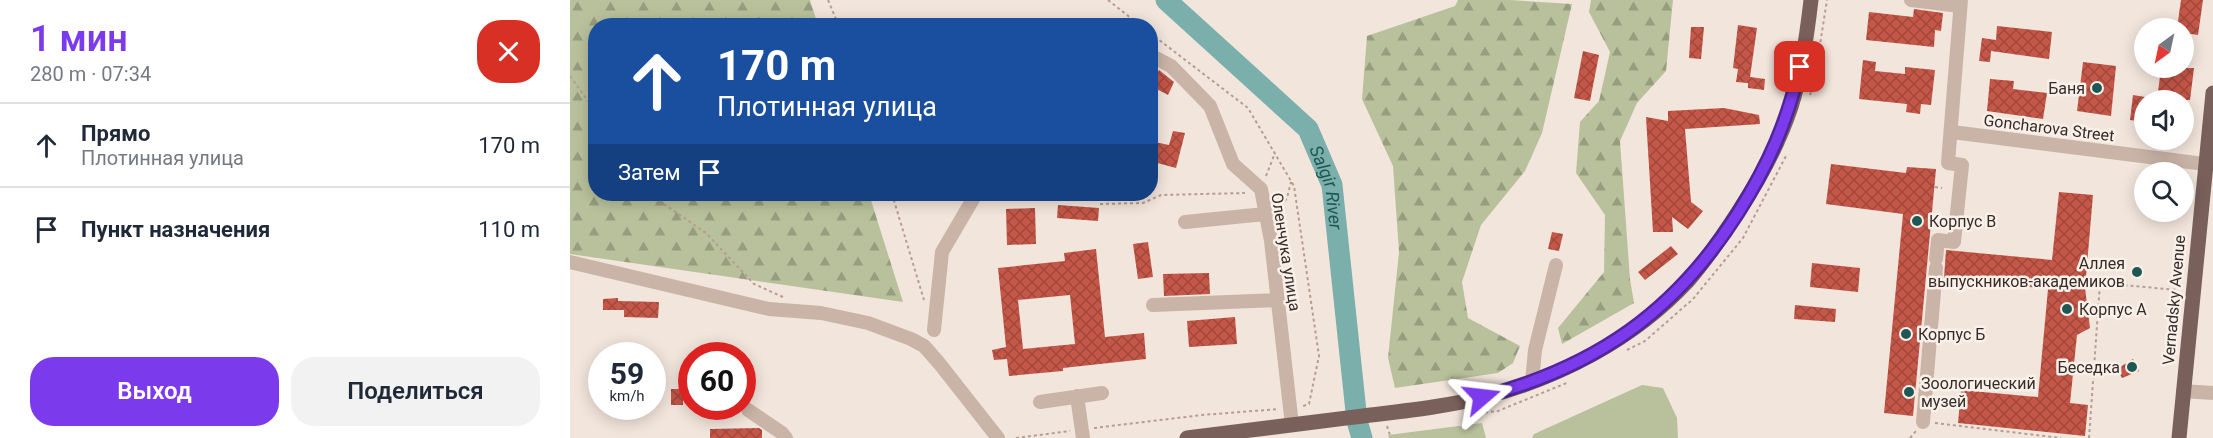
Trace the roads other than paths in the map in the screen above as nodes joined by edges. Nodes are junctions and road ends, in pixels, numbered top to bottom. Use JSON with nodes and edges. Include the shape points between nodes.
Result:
{"nodes":[{"id":1,"x":1811,"y":0,"type":"edge"},
{"id":2,"x":1911,"y":0,"type":"edge"},
{"id":3,"x":1961,"y":3,"type":"edge"},
{"id":4,"x":1158,"y":59,"type":"edge"},
{"id":5,"x":2213,"y":93,"type":"edge"},
{"id":6,"x":1952,"y":132,"type":"junction"},
{"id":7,"x":2209,"y":165,"type":"edge"},
{"id":8,"x":972,"y":201,"type":"edge"},
{"id":9,"x":1266,"y":214,"type":"junction"},
{"id":10,"x":1185,"y":222,"type":"dead end"},
{"id":11,"x":570,"y":262,"type":"edge"},
{"id":12,"x":1556,"y":265,"type":"dead end"},
{"id":13,"x":1278,"y":300,"type":"junction"},
{"id":14,"x":1153,"y":305,"type":"dead end"},
{"id":15,"x":934,"y":330,"type":"dead end"},
{"id":16,"x":1532,"y":382,"type":"junction"},
{"id":17,"x":2183,"y":391,"type":"junction"},
{"id":18,"x":1102,"y":393,"type":"dead end"},
{"id":19,"x":2213,"y":393,"type":"edge"},
{"id":20,"x":1077,"y":396,"type":"junction"},
{"id":21,"x":1040,"y":402,"type":"dead end"},
{"id":22,"x":756,"y":415,"type":"edge"},
{"id":23,"x":1923,"y":422,"type":"road end"},
{"id":24,"x":1292,"y":425,"type":"junction"},
{"id":25,"x":1082,"y":434,"type":"edge"},
{"id":26,"x":1252,"y":434,"type":"edge"},
{"id":27,"x":786,"y":438,"type":"edge"},
{"id":28,"x":998,"y":438,"type":"edge"},
{"id":29,"x":1187,"y":438,"type":"edge"},
{"id":30,"x":2179,"y":438,"type":"edge"}],
"edges":[{"from":1,"to":16,"type":"main road","via":[[1801,62],[1775,147],[1719,242],[1685,284],[1636,326],[1601,349]]},
{"from":2,"to":3,"type":"street"},
{"from":3,"to":6,"type":"street"},
{"from":4,"to":9,"type":"street","name":"Оленчука улица","via":[[1171,66],[1210,106],[1233,164],[1260,189]]},
{"from":5,"to":7,"type":"main road","name":"Vernadsky Avenue"},
{"from":6,"to":7,"type":"street","name":"Goncharova Street"},
{"from":6,"to":23,"type":"street","via":[[1948,163],[1962,165],[1954,242],[1938,240]]},
{"from":7,"to":17,"type":"main road","name":"Vernadsky Avenue"},
{"from":8,"to":15,"type":"street","via":[[942,252]]},
{"from":9,"to":10,"type":"street"},
{"from":9,"to":13,"type":"street","name":"Оленчука улица"},
{"from":11,"to":28,"type":"street","via":[[769,309],[868,323],[911,339],[924,346],[939,363]]},
{"from":12,"to":16,"type":"street","via":[[1535,350]]},
{"from":13,"to":14,"type":"street"},
{"from":13,"to":24,"type":"street","name":"Оленчука улица"},
{"from":16,"to":24,"type":"main road","via":[[1389,419],[1341,418]]},
{"from":17,"to":19,"type":"street"},
{"from":17,"to":30,"type":"main road","name":"Vernadsky Avenue"},
{"from":18,"to":20,"type":"street"},
{"from":20,"to":21,"type":"street"},
{"from":20,"to":25,"type":"street"},
{"from":22,"to":27,"type":"street"},
{"from":24,"to":26,"type":"main road"},
{"from":26,"to":29,"type":"main road"}]}
